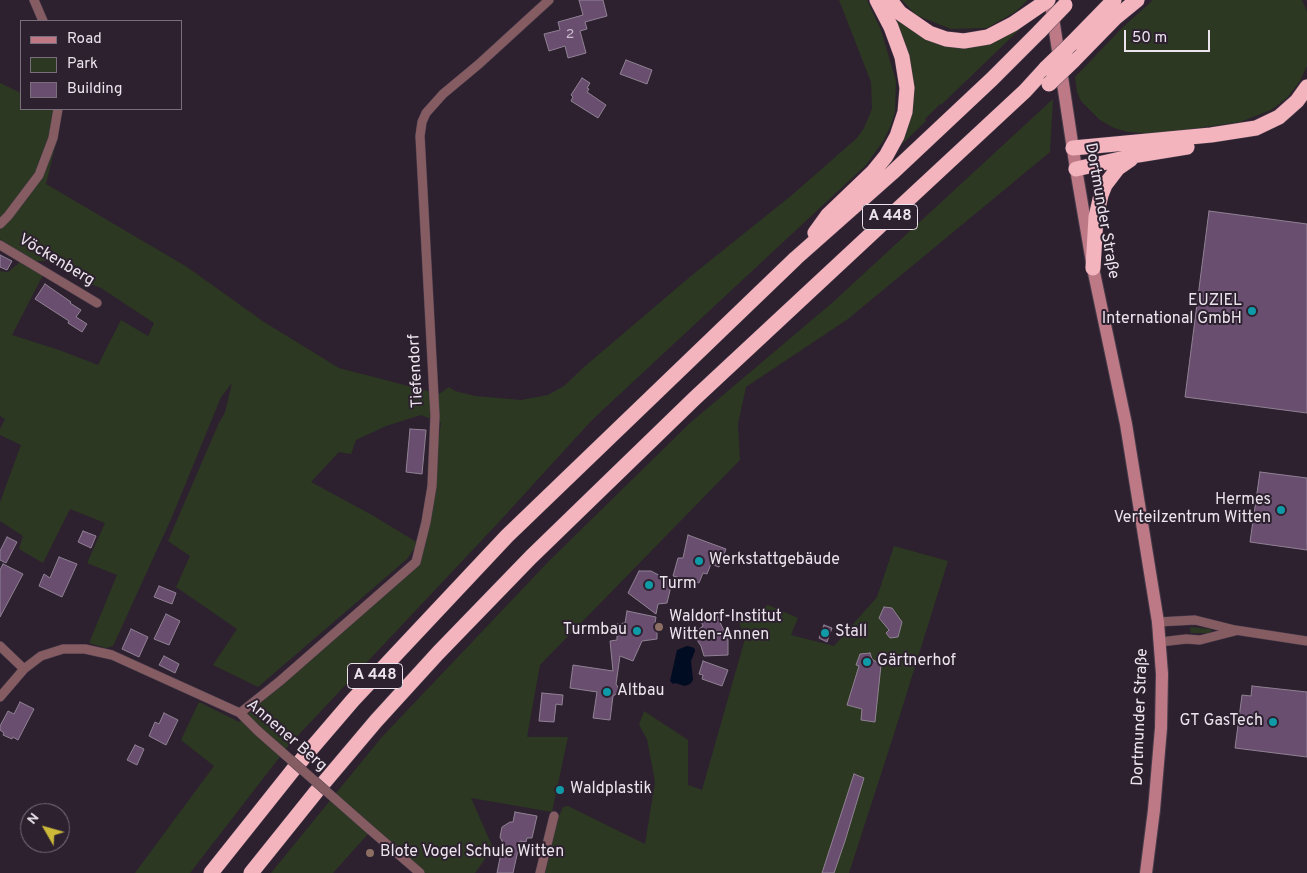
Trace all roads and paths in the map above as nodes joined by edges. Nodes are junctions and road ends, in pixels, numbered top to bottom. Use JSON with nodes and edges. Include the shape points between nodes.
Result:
{"nodes":[{"id":1,"x":34,"y":0,"type":"edge"},
{"id":2,"x":549,"y":0,"type":"edge"},
{"id":3,"x":878,"y":0,"type":"edge"},
{"id":4,"x":890,"y":0,"type":"edge"},
{"id":5,"x":1114,"y":0,"type":"edge"},
{"id":6,"x":1137,"y":0,"type":"edge"},
{"id":7,"x":1045,"y":3,"type":"edge"},
{"id":8,"x":1068,"y":3,"type":"edge"},
{"id":9,"x":43,"y":20,"type":"edge"},
{"id":10,"x":1307,"y":87,"type":"edge"},
{"id":11,"x":1025,"y":91,"type":"junction"},
{"id":12,"x":1307,"y":100,"type":"edge"},
{"id":13,"x":58,"y":110,"type":"edge"},
{"id":14,"x":1073,"y":148,"type":"junction"},
{"id":15,"x":1138,"y":155,"type":"junction"},
{"id":16,"x":1076,"y":169,"type":"junction"},
{"id":17,"x":0,"y":224,"type":"edge"},
{"id":18,"x":0,"y":245,"type":"edge"},
{"id":19,"x":796,"y":258,"type":"junction"},
{"id":20,"x":1093,"y":268,"type":"junction"},
{"id":21,"x":98,"y":303,"type":"dead end"},
{"id":22,"x":1158,"y":622,"type":"junction"},
{"id":23,"x":1235,"y":630,"type":"junction"},
{"id":24,"x":1307,"y":641,"type":"edge"},
{"id":25,"x":1160,"y":642,"type":"junction"},
{"id":26,"x":0,"y":646,"type":"edge"},
{"id":27,"x":24,"y":669,"type":"junction"},
{"id":28,"x":0,"y":697,"type":"edge"},
{"id":29,"x":240,"y":713,"type":"junction"},
{"id":30,"x":554,"y":816,"type":"dead end"},
{"id":31,"x":211,"y":873,"type":"edge"},
{"id":32,"x":251,"y":873,"type":"edge"},
{"id":33,"x":420,"y":873,"type":"edge"},
{"id":34,"x":540,"y":873,"type":"edge"},
{"id":35,"x":1146,"y":873,"type":"edge"}],
"edges":[{"from":1,"to":9,"type":"street"},
{"from":2,"to":29,"type":"street","name":"Tiefendorf","via":[[443,94],[422,122],[420,136],[435,416],[432,486],[416,562]]},
{"from":3,"to":19,"type":"highway","via":[[902,57],[907,88],[905,112],[897,136],[878,167],[828,215]]},
{"from":4,"to":7,"type":"highway","via":[[900,13],[929,33],[964,41],[988,37]]},
{"from":5,"to":11,"type":"highway","number":"A 448","bridge":true},
{"from":6,"to":11,"type":"highway","bridge":true,"via":[[1049,84]]},
{"from":7,"to":14,"type":"main road","name":"Dortmunder Straße"},
{"from":8,"to":19,"type":"highway","number":"A 448","bridge":true,"via":[[892,173]]},
{"from":10,"to":14,"type":"highway","via":[[1297,101],[1278,117],[1256,128]]},
{"from":11,"to":32,"type":"highway","number":"A 448","via":[[695,398],[531,557],[376,721]]},
{"from":12,"to":15,"type":"highway","via":[[1290,118],[1255,136]]},
{"from":13,"to":17,"type":"street","name":"Vöckenberg","via":[[39,175]]},
{"from":14,"to":16,"type":"main road","name":"Dortmunder Straße"},
{"from":15,"to":16,"type":"highway"},
{"from":15,"to":20,"type":"highway","via":[[1118,168],[1101,195],[1096,217]]},
{"from":16,"to":20,"type":"main road","name":"Dortmunder Straße"},
{"from":18,"to":21,"type":"street","name":"Vöckenberg"},
{"from":19,"to":31,"type":"highway","number":"A 448","via":[[507,536],[353,700]]},
{"from":20,"to":22,"type":"main road","name":"Dortmunder Straße","via":[[1126,424]]},
{"from":22,"to":23,"type":"street","via":[[1195,620]]},
{"from":22,"to":25,"type":"main road","name":"Dortmunder Straße"},
{"from":23,"to":24,"type":"street"},
{"from":23,"to":25,"type":"street","via":[[1200,640]]},
{"from":25,"to":35,"type":"main road","name":"Dortmunder Straße","via":[[1161,728]]},
{"from":26,"to":27,"type":"street"},
{"from":27,"to":28,"type":"street"},
{"from":27,"to":29,"type":"street","name":"Annener Berg","via":[[41,656],[63,649],[85,649],[112,655]]},
{"from":29,"to":33,"type":"street","name":"Annener Berg","bridge":true},
{"from":30,"to":34,"type":"street"}]}
